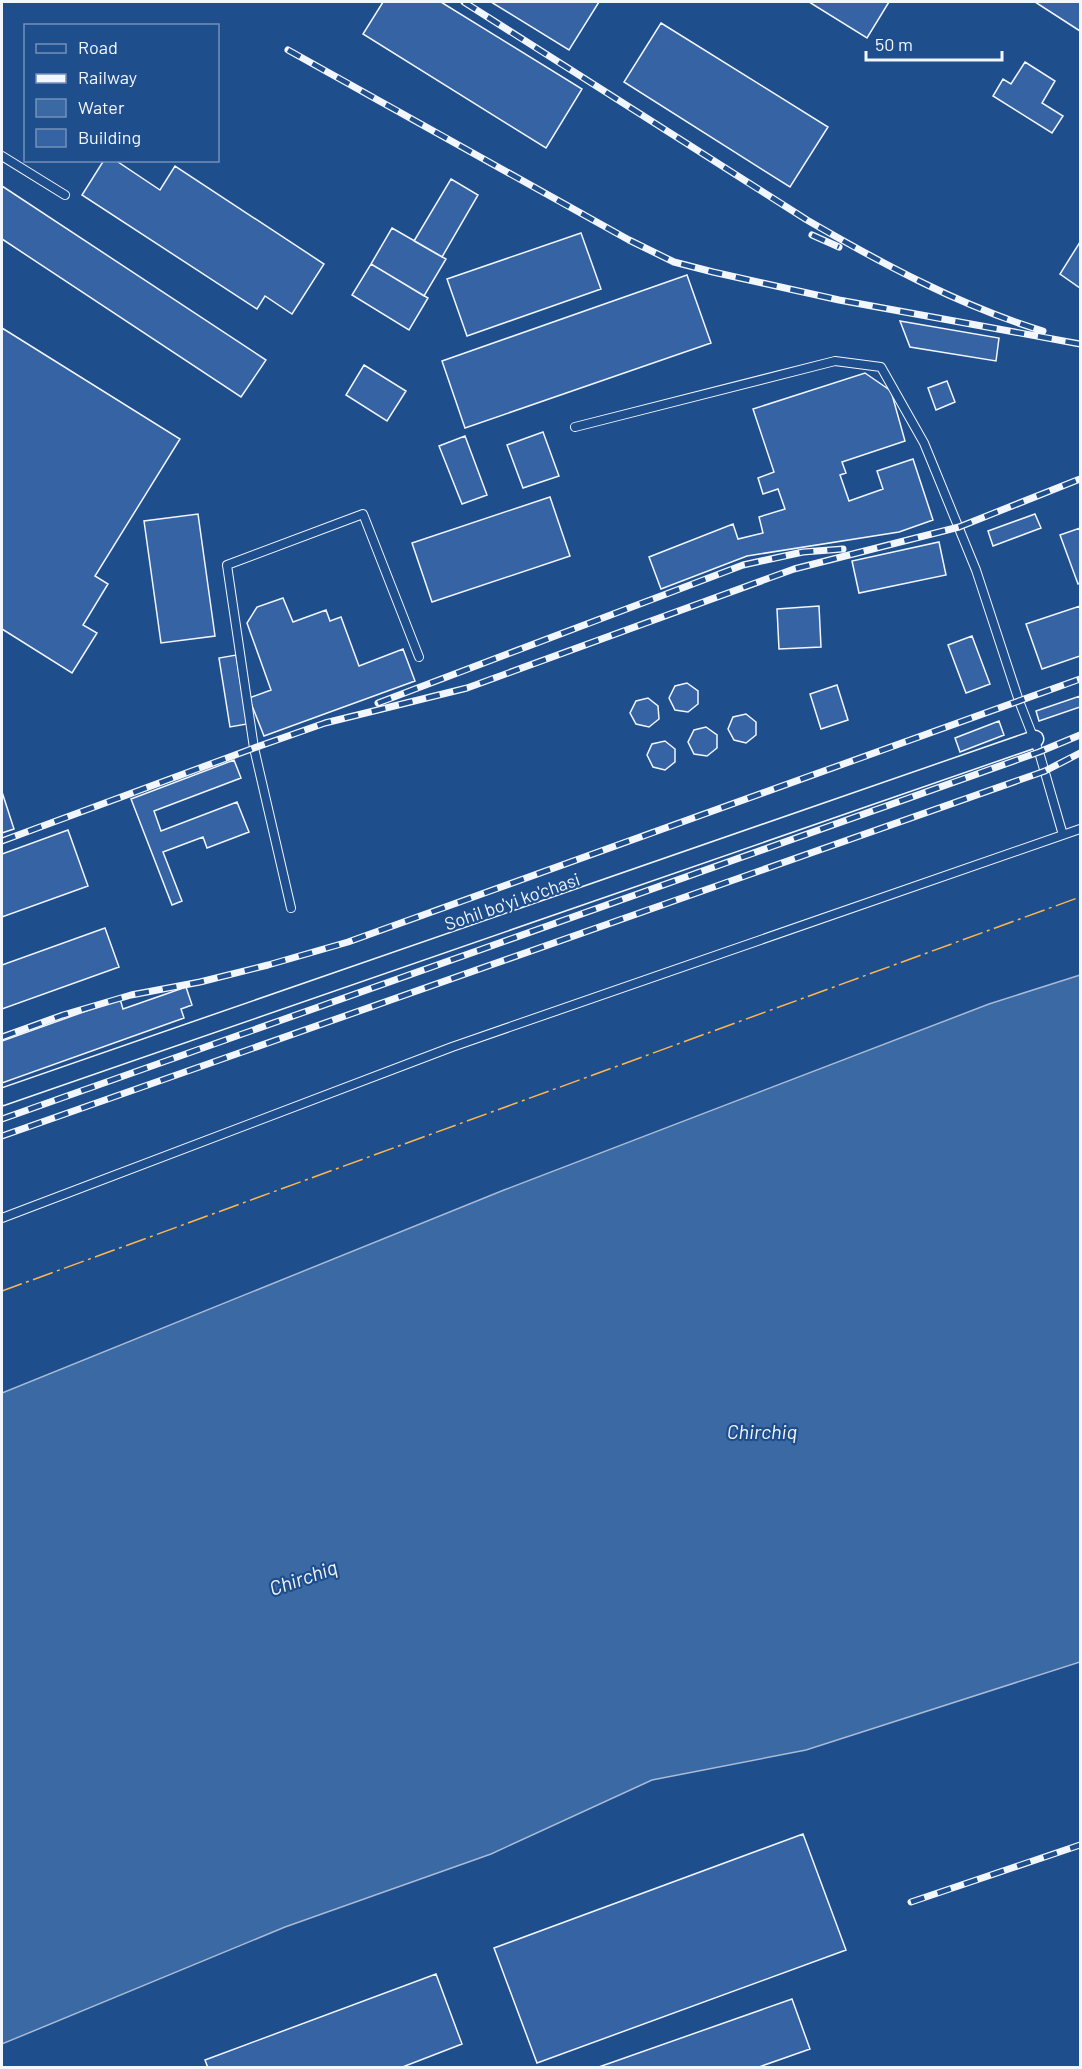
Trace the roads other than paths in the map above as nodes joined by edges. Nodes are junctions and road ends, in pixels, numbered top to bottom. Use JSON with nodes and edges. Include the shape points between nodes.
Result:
{"nodes":[{"id":1,"x":2,"y":156,"type":"edge"},
{"id":2,"x":65,"y":195,"type":"dead end"},
{"id":3,"x":575,"y":426,"type":"dead end"},
{"id":4,"x":419,"y":657,"type":"dead end"},
{"id":5,"x":1035,"y":740,"type":"junction"},
{"id":6,"x":1080,"y":829,"type":"edge"},
{"id":7,"x":1063,"y":835,"type":"junction"},
{"id":8,"x":291,"y":908,"type":"dead end"},
{"id":9,"x":2,"y":1097,"type":"edge"},
{"id":10,"x":2,"y":1218,"type":"edge"}],
"edges":[{"from":1,"to":2,"type":"lane"},
{"from":3,"to":5,"type":"lane","via":[[835,361],[881,367],[924,443],[976,570]]},
{"from":4,"to":8,"type":"lane","via":[[363,514],[226,565],[254,748]]},
{"from":5,"to":7,"type":"lane"},
{"from":5,"to":9,"type":"street","name":"Sohil bo'yi ko'chasi"},
{"from":6,"to":7,"type":"lane"},
{"from":7,"to":10,"type":"lane","via":[[452,1047]]}]}
